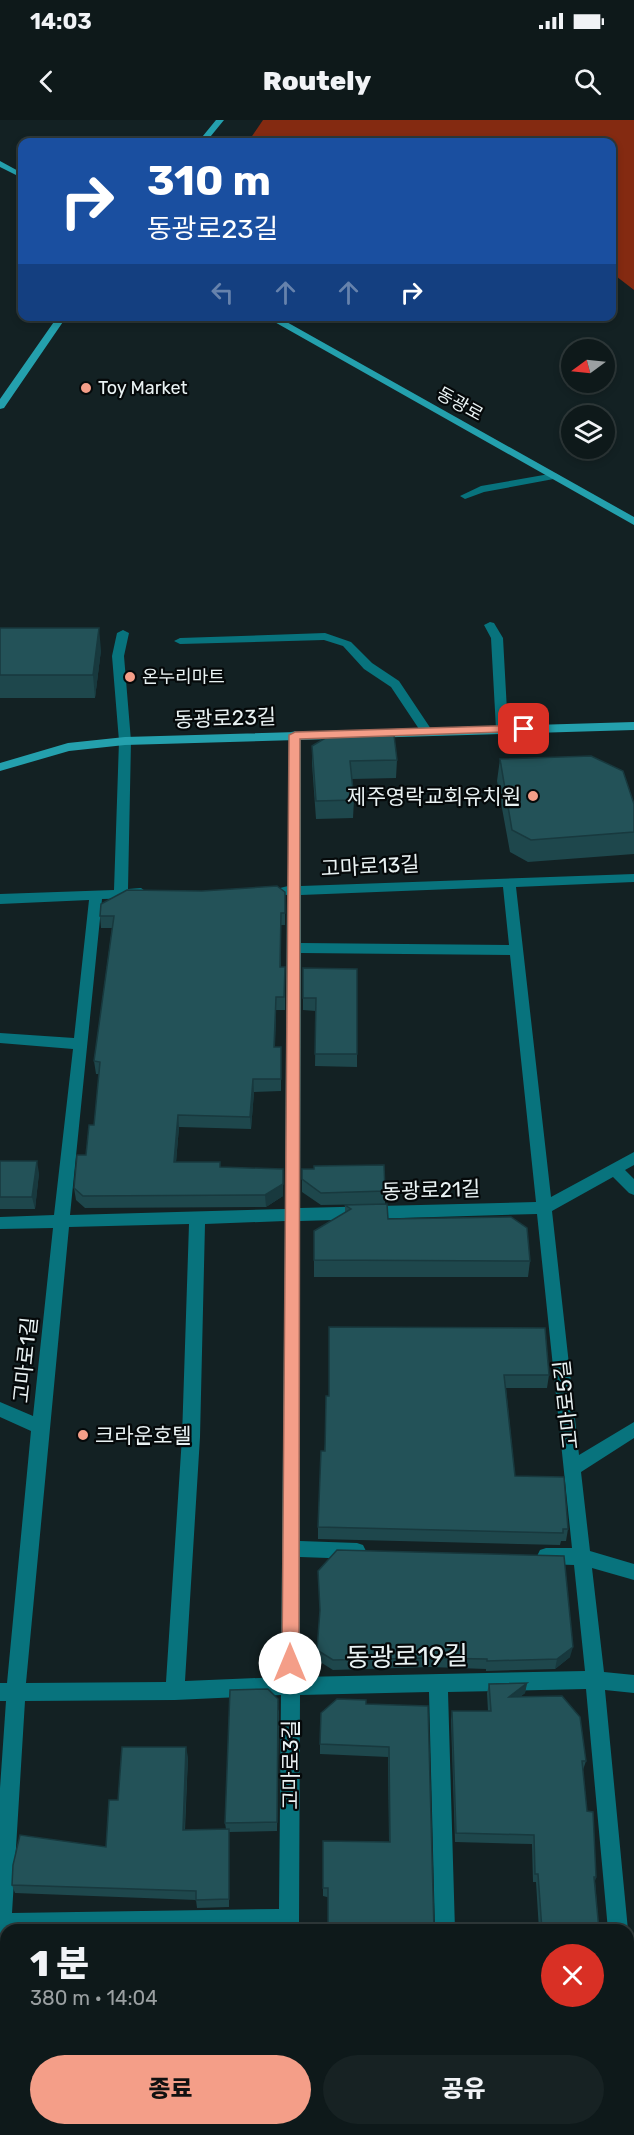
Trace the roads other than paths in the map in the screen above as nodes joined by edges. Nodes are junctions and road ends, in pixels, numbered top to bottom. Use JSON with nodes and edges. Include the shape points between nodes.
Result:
{"nodes":[{"id":1,"x":220,"y":120,"type":"edge"},
{"id":2,"x":205,"y":138,"type":"edge"},
{"id":3,"x":0,"y":163,"type":"edge"},
{"id":4,"x":18,"y":174,"type":"edge"},
{"id":5,"x":60,"y":321,"type":"edge"},
{"id":6,"x":277,"y":321,"type":"edge"},
{"id":7,"x":0,"y":406,"type":"edge"},
{"id":8,"x":555,"y":476,"type":"junction"},
{"id":9,"x":465,"y":496,"type":"dead end"},
{"id":10,"x":634,"y":522,"type":"edge"},
{"id":11,"x":490,"y":625,"type":"dead end"},
{"id":12,"x":123,"y":633,"type":"dead end"},
{"id":13,"x":180,"y":640,"type":"dead end"},
{"id":14,"x":634,"y":726,"type":"edge"},
{"id":15,"x":502,"y":729,"type":"junction"},
{"id":16,"x":427,"y":732,"type":"junction"},
{"id":17,"x":295,"y":735,"type":"junction"},
{"id":18,"x":125,"y":741,"type":"junction"},
{"id":19,"x":0,"y":767,"type":"edge"},
{"id":20,"x":634,"y":878,"type":"edge"},
{"id":21,"x":509,"y":881,"type":"junction"},
{"id":22,"x":294,"y":890,"type":"junction"},
{"id":23,"x":271,"y":891,"type":"edge"},
{"id":24,"x":155,"y":893,"type":"edge"},
{"id":25,"x":96,"y":894,"type":"junction"},
{"id":26,"x":121,"y":894,"type":"junction"},
{"id":27,"x":0,"y":899,"type":"edge"},
{"id":28,"x":294,"y":948,"type":"junction"},
{"id":29,"x":517,"y":950,"type":"junction"},
{"id":30,"x":0,"y":1038,"type":"edge"},
{"id":31,"x":81,"y":1044,"type":"junction"},
{"id":32,"x":634,"y":1158,"type":"edge"},
{"id":33,"x":614,"y":1169,"type":"junction"},
{"id":34,"x":634,"y":1189,"type":"edge"},
{"id":35,"x":544,"y":1208,"type":"junction"},
{"id":36,"x":292,"y":1216,"type":"junction"},
{"id":37,"x":197,"y":1219,"type":"junction"},
{"id":38,"x":0,"y":1223,"type":"edge"},
{"id":39,"x":63,"y":1223,"type":"junction"},
{"id":40,"x":0,"y":1410,"type":"edge"},
{"id":41,"x":40,"y":1427,"type":"junction"},
{"id":42,"x":634,"y":1430,"type":"edge"},
{"id":43,"x":573,"y":1468,"type":"junction"},
{"id":44,"x":291,"y":1549,"type":"junction"},
{"id":45,"x":372,"y":1551,"type":"edge"},
{"id":46,"x":524,"y":1555,"type":"edge"},
{"id":47,"x":582,"y":1557,"type":"junction"},
{"id":48,"x":634,"y":1572,"type":"edge"},
{"id":49,"x":595,"y":1680,"type":"junction"},
{"id":50,"x":438,"y":1683,"type":"junction"},
{"id":51,"x":634,"y":1684,"type":"edge"},
{"id":52,"x":290,"y":1686,"type":"junction"},
{"id":53,"x":175,"y":1691,"type":"junction"},
{"id":54,"x":8,"y":1692,"type":"edge"},
{"id":55,"x":1,"y":1924,"type":"edge"},
{"id":56,"x":289,"y":1924,"type":"edge"},
{"id":57,"x":445,"y":1924,"type":"edge"},
{"id":58,"x":617,"y":1924,"type":"edge"}],
"edges":[{"from":1,"to":2,"type":"main road"},
{"from":3,"to":4,"type":"main road"},
{"from":5,"to":7,"type":"main road"},
{"from":6,"to":8,"type":"main road","name":"동광로"},
{"from":8,"to":9,"type":"street","via":[[481,489]]},
{"from":8,"to":10,"type":"main road","name":"동광로"},
{"from":11,"to":15,"type":"street","via":[[497,639]]},
{"from":12,"to":18,"type":"street","via":[[118,656]]},
{"from":13,"to":16,"type":"street","via":[[325,636],[347,644],[368,666],[395,684]]},
{"from":14,"to":15,"type":"main road","name":"동광로23길"},
{"from":15,"to":16,"type":"main road","name":"동광로23길"},
{"from":16,"to":17,"type":"main road","name":"동광로23길"},
{"from":17,"to":18,"type":"main road","name":"동광로23길"},
{"from":17,"to":22,"type":"street","name":"고마로3길"},
{"from":18,"to":19,"type":"main road","name":"동광로23길","via":[[68,747]]},
{"from":18,"to":26,"type":"street"},
{"from":20,"to":21,"type":"street","name":"고마로13길"},
{"from":21,"to":22,"type":"street","name":"고마로13길"},
{"from":21,"to":29,"type":"street","name":"고마로5길"},
{"from":22,"to":23,"type":"street","name":"고마로13길"},
{"from":22,"to":28,"type":"street","name":"고마로3길"},
{"from":24,"to":26,"type":"street"},
{"from":25,"to":26,"type":"street"},
{"from":25,"to":27,"type":"street"},
{"from":25,"to":31,"type":"street","name":"고마로1길"},
{"from":28,"to":29,"type":"street"},
{"from":28,"to":36,"type":"street","name":"고마로3길"},
{"from":29,"to":35,"type":"street","name":"고마로5길"},
{"from":30,"to":31,"type":"street"},
{"from":31,"to":39,"type":"street","name":"고마로1길"},
{"from":32,"to":33,"type":"street","name":"동광로21길"},
{"from":33,"to":34,"type":"street"},
{"from":33,"to":35,"type":"street","name":"동광로21길"},
{"from":35,"to":36,"type":"street","name":"동광로21길"},
{"from":35,"to":43,"type":"street","name":"고마로5길"},
{"from":36,"to":37,"type":"street","name":"동광로21길"},
{"from":36,"to":44,"type":"street","name":"고마로3길"},
{"from":37,"to":39,"type":"street","name":"동광로21길"},
{"from":37,"to":53,"type":"street","via":[[191,1437]]},
{"from":38,"to":39,"type":"street","name":"동광로21길"},
{"from":39,"to":41,"type":"street","name":"고마로1길"},
{"from":40,"to":41,"type":"street"},
{"from":41,"to":54,"type":"street","name":"고마로1길"},
{"from":42,"to":43,"type":"street"},
{"from":43,"to":47,"type":"street","name":"고마로5길"},
{"from":44,"to":45,"type":"street"},
{"from":44,"to":52,"type":"street","name":"고마로3길"},
{"from":46,"to":47,"type":"street"},
{"from":47,"to":48,"type":"street"},
{"from":47,"to":49,"type":"street","name":"고마로5길"},
{"from":49,"to":50,"type":"street","name":"동광로19길"},
{"from":49,"to":51,"type":"street","name":"동광로19길"},
{"from":49,"to":58,"type":"street","name":"고마로5길"},
{"from":50,"to":52,"type":"street","name":"동광로19길"},
{"from":50,"to":57,"type":"street"},
{"from":52,"to":53,"type":"street","name":"동광로19길"},
{"from":52,"to":56,"type":"street","name":"고마로3길"},
{"from":53,"to":54,"type":"street","name":"동광로19길"},
{"from":54,"to":55,"type":"street","name":"고마로1길"}]}
